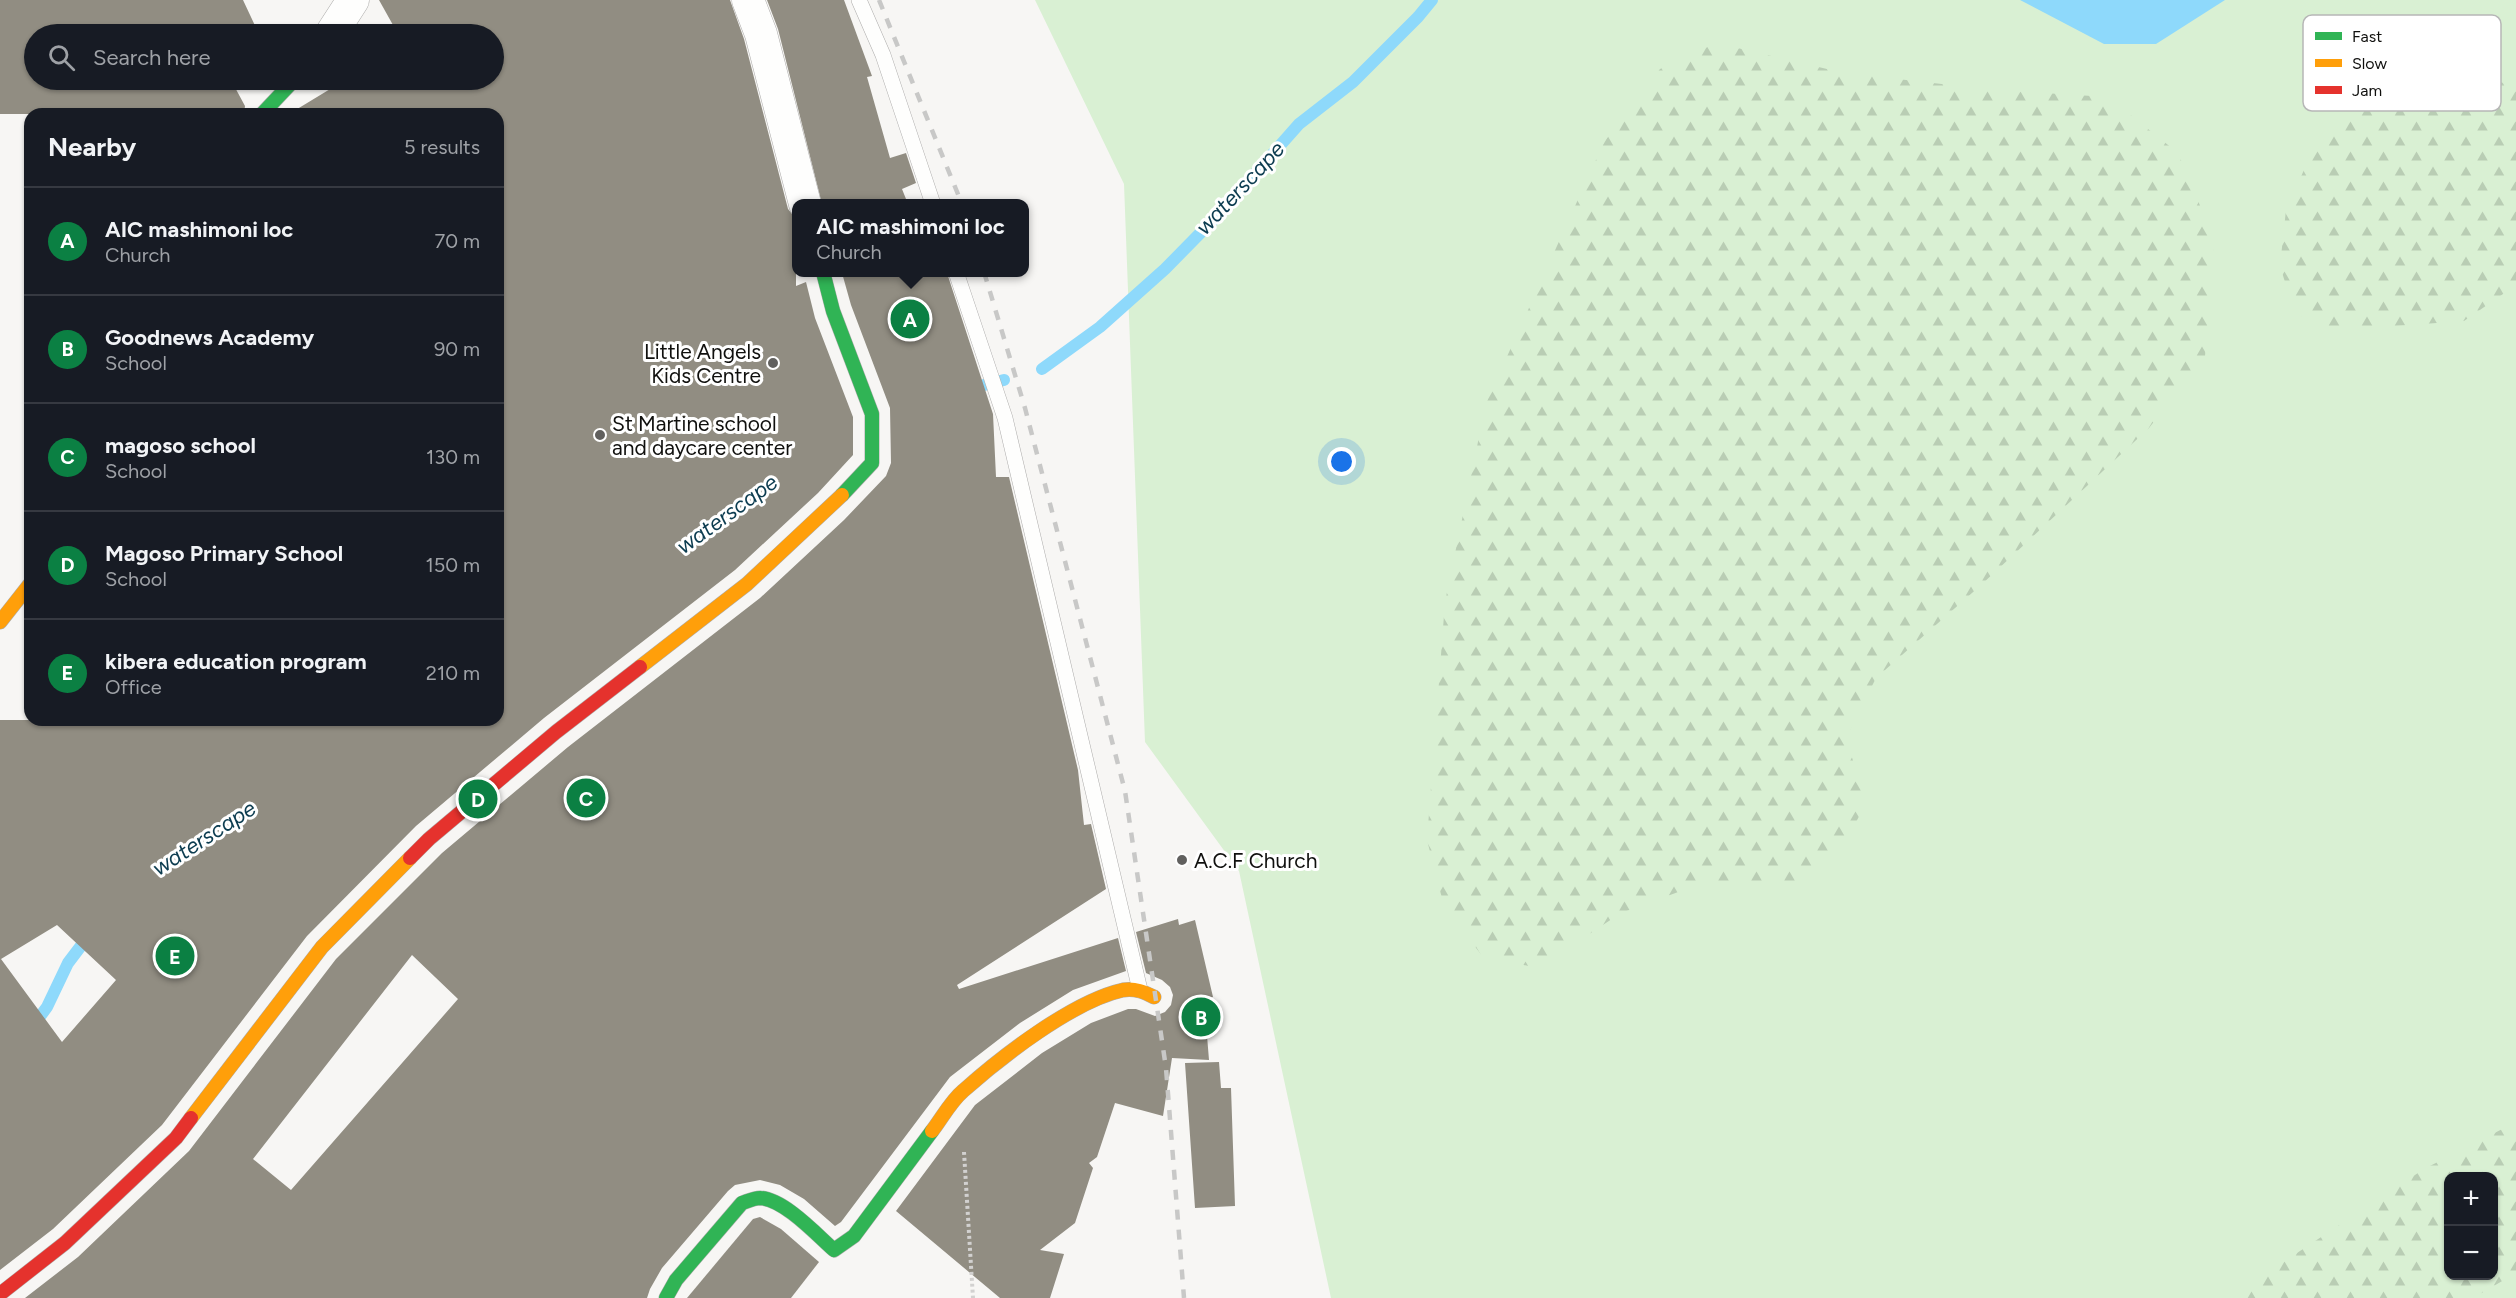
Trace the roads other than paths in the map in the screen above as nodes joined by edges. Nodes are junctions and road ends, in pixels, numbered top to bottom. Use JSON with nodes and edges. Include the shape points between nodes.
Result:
{"nodes":[{"id":1,"x":352,"y":0,"type":"edge"},
{"id":2,"x":748,"y":0,"type":"edge"},
{"id":3,"x":859,"y":0,"type":"edge"},
{"id":4,"x":337,"y":24,"type":"edge"},
{"id":5,"x":285,"y":90,"type":"edge"},
{"id":6,"x":268,"y":108,"type":"edge"},
{"id":7,"x":804,"y":199,"type":"edge"},
{"id":8,"x":931,"y":199,"type":"edge"},
{"id":9,"x":824,"y":277,"type":"edge"},
{"id":10,"x":957,"y":277,"type":"edge"},
{"id":11,"x":24,"y":592,"type":"edge"},
{"id":12,"x":0,"y":622,"type":"edge"},
{"id":13,"x":1140,"y":990,"type":"junction"},
{"id":14,"x":1154,"y":997,"type":"dead end"},
{"id":15,"x":0,"y":1294,"type":"edge"},
{"id":16,"x":666,"y":1298,"type":"edge"}],
"edges":[{"from":1,"to":4,"type":"street"},
{"from":2,"to":7,"type":"street","via":[[761,34]]},
{"from":3,"to":8,"type":"lane","via":[[883,55]]},
{"from":5,"to":6,"type":"street"},
{"from":9,"to":15,"type":"street","via":[[872,414],[872,463],[747,584],[556,732],[429,839],[322,947],[176,1138],[65,1244]]},
{"from":10,"to":13,"type":"lane","via":[[1005,418]]},
{"from":11,"to":12,"type":"street"},
{"from":13,"to":14,"type":"street"},
{"from":13,"to":16,"type":"street","via":[[1124,990],[1083,1006],[1031,1038],[961,1092],[854,1236],[834,1250],[781,1207],[753,1198],[742,1203],[676,1280]]}]}
